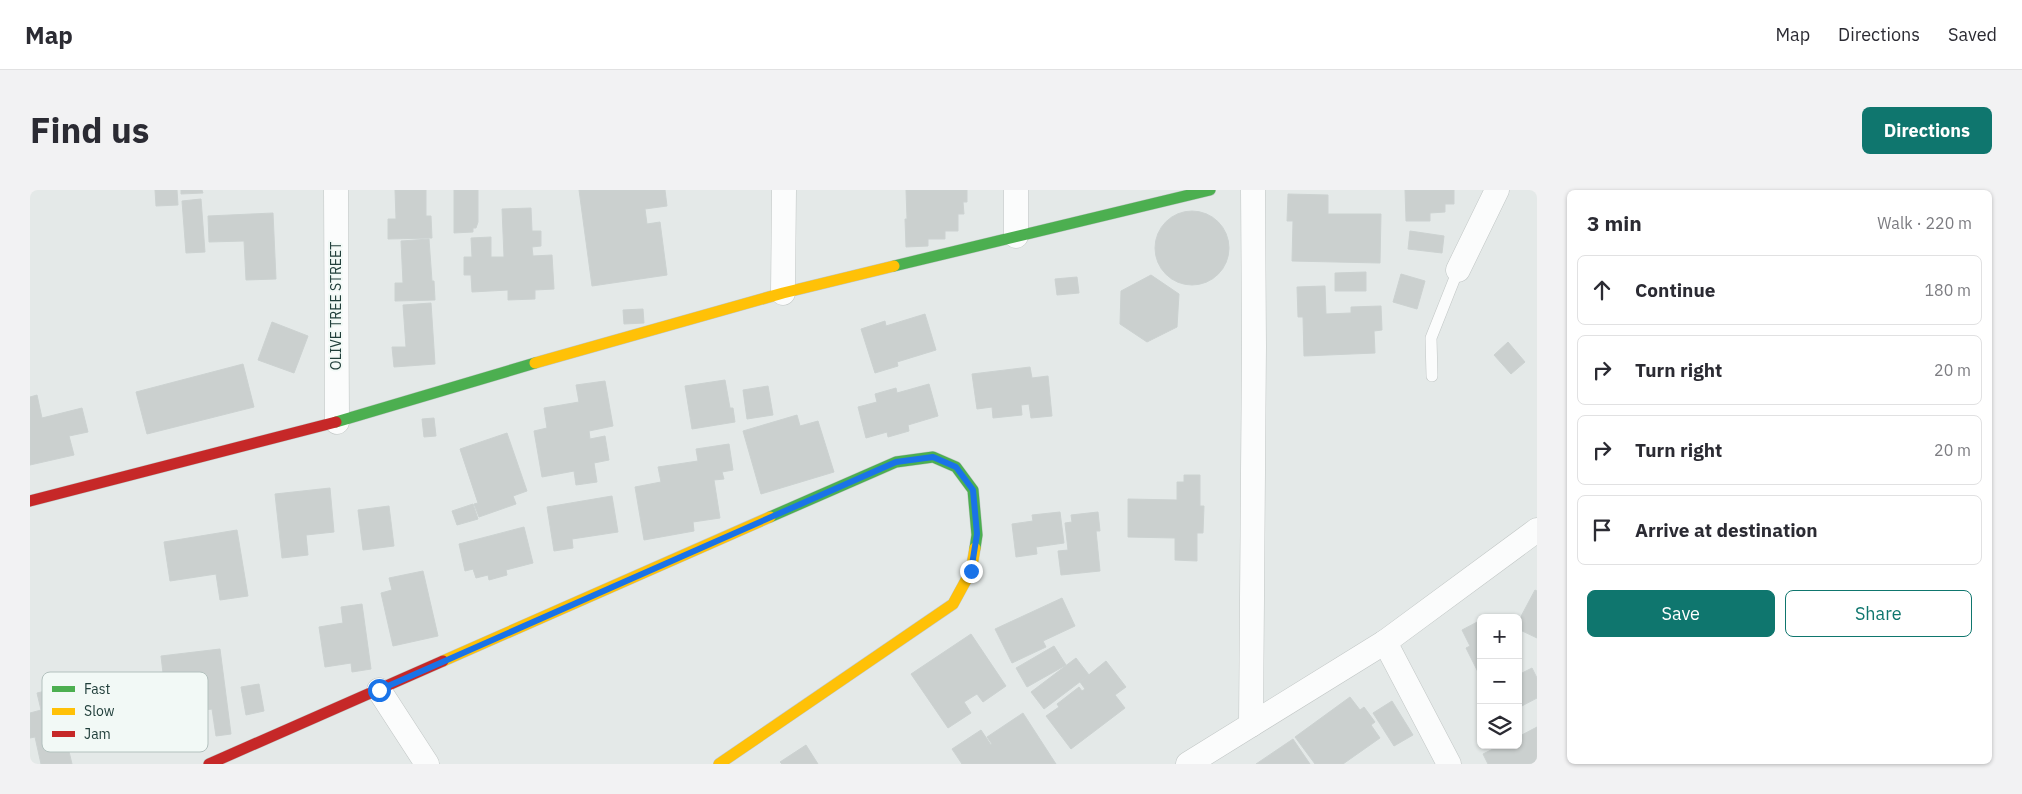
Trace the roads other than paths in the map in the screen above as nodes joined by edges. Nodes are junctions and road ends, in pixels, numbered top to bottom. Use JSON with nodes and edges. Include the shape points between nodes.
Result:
{"nodes":[{"id":1,"x":336,"y":190,"type":"edge"},
{"id":2,"x":784,"y":190,"type":"edge"},
{"id":3,"x":1016,"y":190,"type":"edge"},
{"id":4,"x":1210,"y":190,"type":"edge"},
{"id":5,"x":1253,"y":190,"type":"edge"},
{"id":6,"x":1497,"y":190,"type":"edge"},
{"id":7,"x":1016,"y":236,"type":"junction"},
{"id":8,"x":1458,"y":270,"type":"joint"},
{"id":9,"x":783,"y":293,"type":"junction"},
{"id":10,"x":1432,"y":376,"type":"dead end"},
{"id":11,"x":337,"y":422,"type":"junction"},
{"id":12,"x":30,"y":501,"type":"edge"},
{"id":13,"x":1537,"y":530,"type":"edge"},
{"id":14,"x":1385,"y":642,"type":"junction"},
{"id":15,"x":379,"y":690,"type":"junction"},
{"id":16,"x":1251,"y":725,"type":"junction"},
{"id":17,"x":208,"y":764,"type":"edge"},
{"id":18,"x":427,"y":764,"type":"edge"},
{"id":19,"x":719,"y":764,"type":"edge"},
{"id":20,"x":1188,"y":764,"type":"edge"},
{"id":21,"x":1449,"y":764,"type":"edge"}],
"edges":[{"from":1,"to":11,"type":"street","name":"OLIVE TREE STREET"},
{"from":2,"to":9,"type":"street"},
{"from":3,"to":7,"type":"street"},
{"from":4,"to":7,"type":"street"},
{"from":5,"to":16,"type":"street"},
{"from":6,"to":8,"type":"street"},
{"from":7,"to":9,"type":"street"},
{"from":8,"to":10,"type":"lane","via":[[1431,338]]},
{"from":9,"to":11,"type":"street"},
{"from":11,"to":12,"type":"street"},
{"from":13,"to":14,"type":"street"},
{"from":14,"to":16,"type":"street"},
{"from":14,"to":21,"type":"street"},
{"from":15,"to":17,"type":"street"},
{"from":15,"to":18,"type":"street"},
{"from":15,"to":19,"type":"street","via":[[896,462],[933,457],[956,467],[973,490],[977,534],[971,571],[953,604]]},
{"from":16,"to":20,"type":"street"}]}
